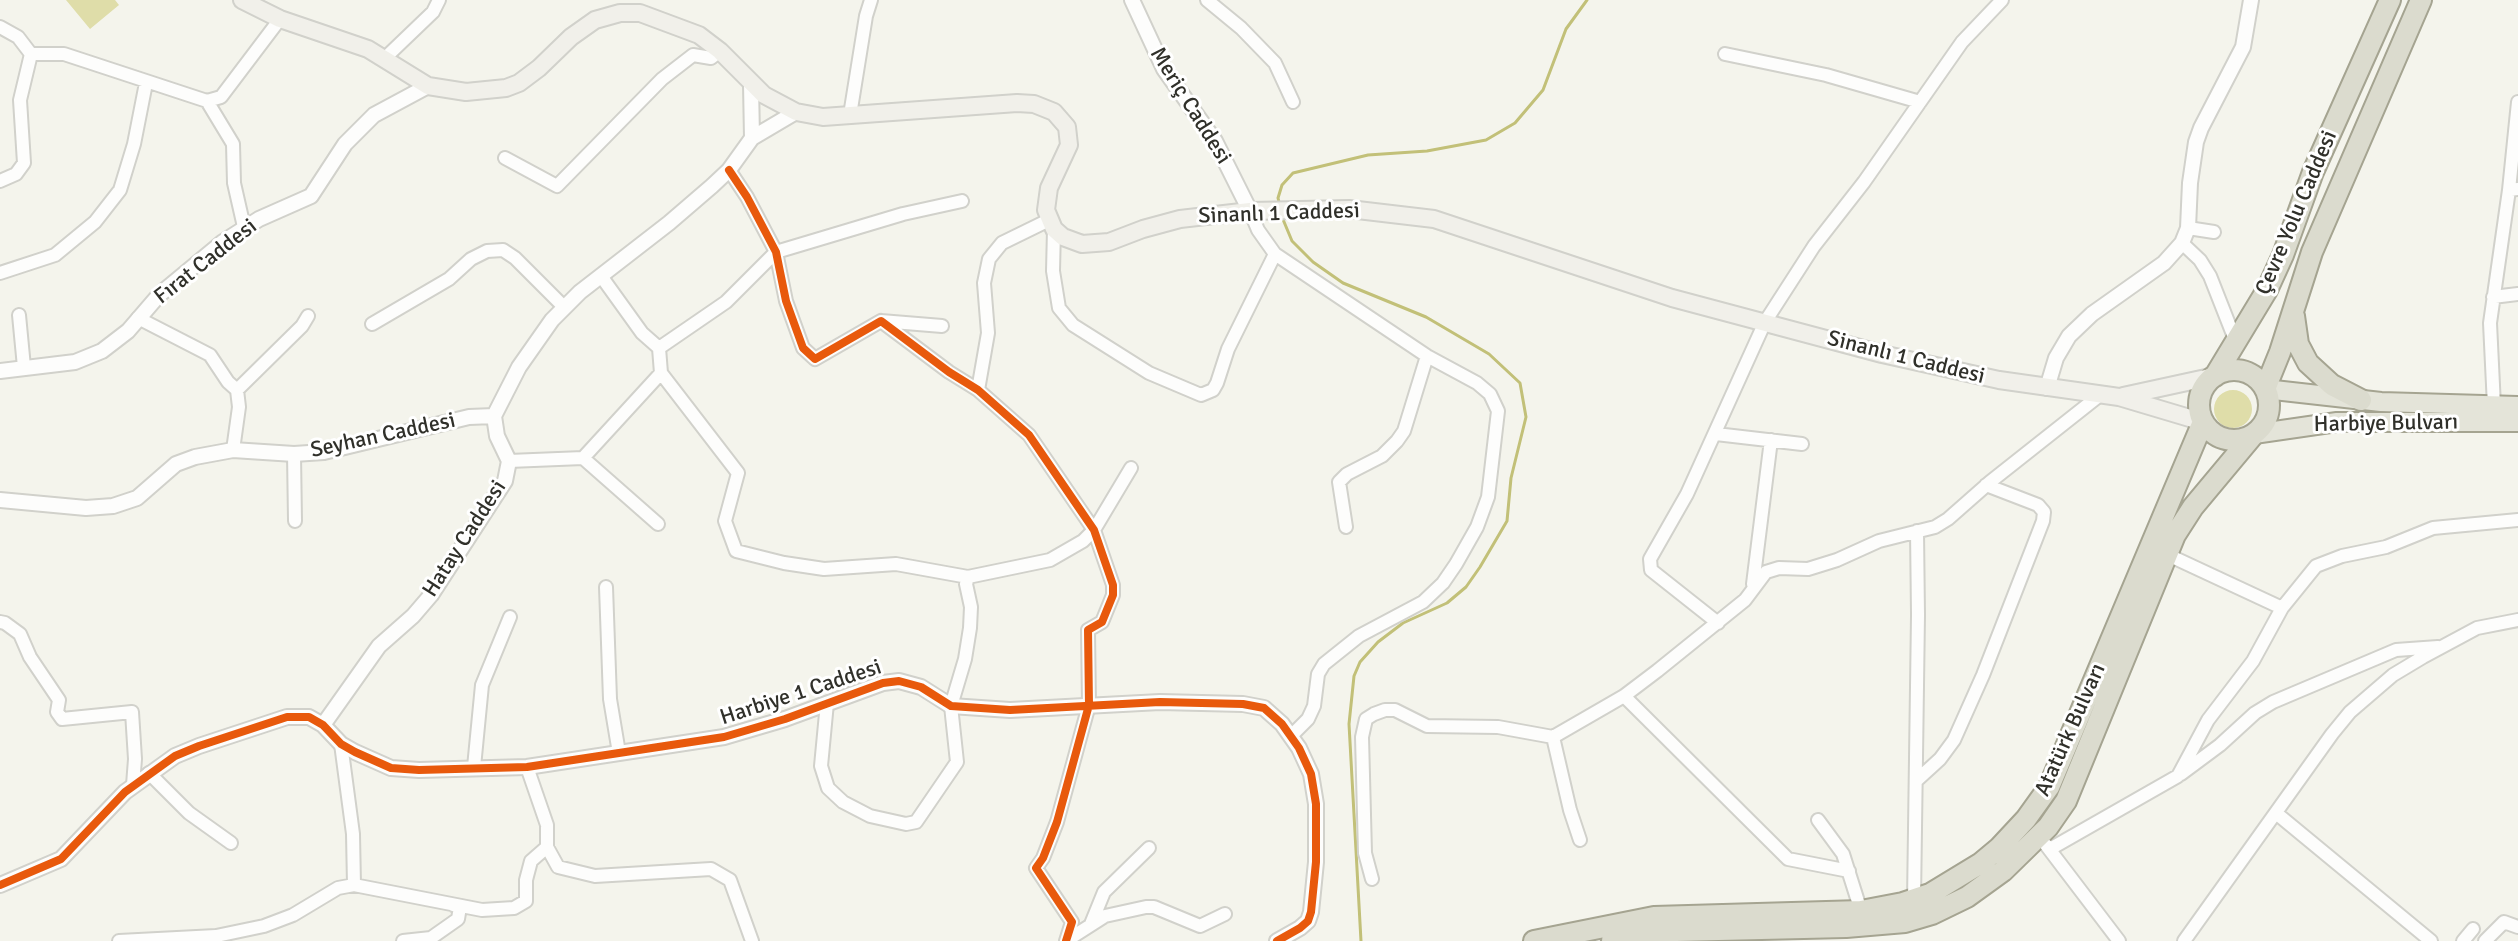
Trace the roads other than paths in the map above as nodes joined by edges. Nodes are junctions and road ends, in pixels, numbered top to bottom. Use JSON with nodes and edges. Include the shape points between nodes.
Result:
{"nodes":[{"id":1,"x":242,"y":0,"type":"edge"},
{"id":2,"x":439,"y":0,"type":"edge"},
{"id":3,"x":871,"y":0,"type":"edge"},
{"id":4,"x":1132,"y":0,"type":"edge"},
{"id":5,"x":1207,"y":0,"type":"edge"},
{"id":6,"x":2002,"y":0,"type":"edge"},
{"id":7,"x":2251,"y":0,"type":"edge"},
{"id":8,"x":2390,"y":0,"type":"edge"},
{"id":9,"x":2421,"y":0,"type":"edge"},
{"id":10,"x":280,"y":19,"type":"junction"},
{"id":11,"x":0,"y":27,"type":"edge"},
{"id":12,"x":720,"y":51,"type":"junction"},
{"id":13,"x":31,"y":54,"type":"junction"},
{"id":14,"x":1725,"y":54,"type":"dead end"},
{"id":15,"x":385,"y":58,"type":"junction"},
{"id":16,"x":146,"y":83,"type":"junction"},
{"id":17,"x":751,"y":84,"type":"junction"},
{"id":18,"x":428,"y":86,"type":"junction"},
{"id":19,"x":207,"y":101,"type":"junction"},
{"id":20,"x":1293,"y":102,"type":"dead end"},
{"id":21,"x":1920,"y":102,"type":"junction"},
{"id":22,"x":2518,"y":102,"type":"edge"},
{"id":23,"x":796,"y":112,"type":"junction"},
{"id":24,"x":850,"y":115,"type":"junction"},
{"id":25,"x":752,"y":138,"type":"junction"},
{"id":26,"x":505,"y":158,"type":"dead end"},
{"id":27,"x":729,"y":170,"type":"junction"},
{"id":28,"x":0,"y":181,"type":"edge"},
{"id":29,"x":2514,"y":190,"type":"edge"},
{"id":30,"x":962,"y":201,"type":"dead end"},
{"id":31,"x":1256,"y":211,"type":"junction"},
{"id":32,"x":1051,"y":224,"type":"junction"},
{"id":33,"x":244,"y":227,"type":"junction"},
{"id":34,"x":2188,"y":228,"type":"junction"},
{"id":35,"x":2214,"y":232,"type":"dead end"},
{"id":36,"x":2182,"y":243,"type":"junction"},
{"id":37,"x":776,"y":252,"type":"junction"},
{"id":38,"x":1275,"y":254,"type":"junction"},
{"id":39,"x":0,"y":273,"type":"edge"},
{"id":40,"x":601,"y":276,"type":"junction"},
{"id":41,"x":2518,"y":294,"type":"edge"},
{"id":42,"x":2493,"y":297,"type":"junction"},
{"id":43,"x":2294,"y":303,"type":"junction"},
{"id":44,"x":564,"y":307,"type":"junction"},
{"id":45,"x":19,"y":315,"type":"dead end"},
{"id":46,"x":308,"y":316,"type":"dead end"},
{"id":47,"x":138,"y":318,"type":"junction"},
{"id":48,"x":881,"y":321,"type":"junction"},
{"id":49,"x":1765,"y":322,"type":"junction"},
{"id":50,"x":372,"y":324,"type":"dead end"},
{"id":51,"x":942,"y":326,"type":"dead end"},
{"id":52,"x":2236,"y":342,"type":"junction"},
{"id":53,"x":659,"y":348,"type":"junction"},
{"id":54,"x":1427,"y":356,"type":"junction"},
{"id":55,"x":24,"y":367,"type":"junction"},
{"id":56,"x":0,"y":371,"type":"edge"},
{"id":57,"x":661,"y":373,"type":"junction"},
{"id":58,"x":2215,"y":376,"type":"junction"},
{"id":59,"x":2047,"y":388,"type":"junction"},
{"id":60,"x":2265,"y":389,"type":"junction"},
{"id":61,"x":237,"y":390,"type":"junction"},
{"id":62,"x":978,"y":390,"type":"junction"},
{"id":63,"x":2100,"y":395,"type":"junction"},
{"id":64,"x":2119,"y":397,"type":"junction"},
{"id":65,"x":2361,"y":400,"type":"junction"},
{"id":66,"x":2494,"y":406,"type":"junction"},
{"id":67,"x":2518,"y":406,"type":"edge"},
{"id":68,"x":494,"y":416,"type":"junction"},
{"id":69,"x":2203,"y":422,"type":"junction"},
{"id":70,"x":2518,"y":422,"type":"edge"},
{"id":71,"x":1716,"y":434,"type":"junction"},
{"id":72,"x":2254,"y":434,"type":"junction"},
{"id":73,"x":1771,"y":440,"type":"junction"},
{"id":74,"x":1802,"y":444,"type":"dead end"},
{"id":75,"x":233,"y":450,"type":"junction"},
{"id":76,"x":294,"y":454,"type":"junction"},
{"id":77,"x":583,"y":458,"type":"junction"},
{"id":78,"x":509,"y":461,"type":"junction"},
{"id":79,"x":1131,"y":468,"type":"dead end"},
{"id":80,"x":1986,"y":485,"type":"junction"},
{"id":81,"x":0,"y":500,"type":"edge"},
{"id":82,"x":2518,"y":520,"type":"edge"},
{"id":83,"x":295,"y":521,"type":"dead end"},
{"id":84,"x":658,"y":524,"type":"dead end"},
{"id":85,"x":1346,"y":527,"type":"dead end"},
{"id":86,"x":1094,"y":530,"type":"junction"},
{"id":87,"x":1917,"y":531,"type":"junction"},
{"id":88,"x":2166,"y":554,"type":"junction"},
{"id":89,"x":968,"y":577,"type":"junction"},
{"id":90,"x":606,"y":587,"type":"dead end"},
{"id":91,"x":1753,"y":589,"type":"junction"},
{"id":92,"x":2282,"y":608,"type":"junction"},
{"id":93,"x":510,"y":617,"type":"dead end"},
{"id":94,"x":2518,"y":620,"type":"edge"},
{"id":95,"x":0,"y":622,"type":"edge"},
{"id":96,"x":1718,"y":623,"type":"junction"},
{"id":97,"x":2441,"y":647,"type":"junction"},
{"id":98,"x":1624,"y":696,"type":"junction"},
{"id":99,"x":827,"y":703,"type":"junction"},
{"id":100,"x":1089,"y":705,"type":"junction"},
{"id":101,"x":951,"y":706,"type":"junction"},
{"id":102,"x":323,"y":725,"type":"junction"},
{"id":103,"x":1291,"y":736,"type":"junction"},
{"id":104,"x":1553,"y":737,"type":"junction"},
{"id":105,"x":341,"y":744,"type":"junction"},
{"id":106,"x":619,"y":753,"type":"junction"},
{"id":107,"x":474,"y":767,"type":"junction"},
{"id":108,"x":527,"y":767,"type":"junction"},
{"id":109,"x":149,"y":773,"type":"junction"},
{"id":110,"x":2178,"y":776,"type":"junction"},
{"id":111,"x":1917,"y":780,"type":"junction"},
{"id":112,"x":133,"y":785,"type":"junction"},
{"id":113,"x":2276,"y":813,"type":"junction"},
{"id":114,"x":1818,"y":820,"type":"dead end"},
{"id":115,"x":1580,"y":840,"type":"dead end"},
{"id":116,"x":231,"y":843,"type":"dead end"},
{"id":117,"x":2044,"y":843,"type":"junction"},
{"id":118,"x":547,"y":847,"type":"junction"},
{"id":119,"x":1149,"y":848,"type":"dead end"},
{"id":120,"x":1849,"y":871,"type":"junction"},
{"id":121,"x":1372,"y":879,"type":"dead end"},
{"id":122,"x":0,"y":885,"type":"edge"},
{"id":123,"x":354,"y":885,"type":"junction"},
{"id":124,"x":1914,"y":900,"type":"junction"},
{"id":125,"x":453,"y":905,"type":"junction"},
{"id":126,"x":1861,"y":911,"type":"junction"},
{"id":127,"x":1225,"y":914,"type":"dead end"},
{"id":128,"x":1091,"y":924,"type":"junction"},
{"id":129,"x":2518,"y":927,"type":"edge"},
{"id":130,"x":1782,"y":928,"type":"edge"},
{"id":131,"x":2473,"y":929,"type":"dead end"},
{"id":132,"x":1880,"y":933,"type":"edge"},
{"id":133,"x":2191,"y":939,"type":"edge"},
{"id":134,"x":1068,"y":940,"type":"edge"},
{"id":135,"x":1618,"y":940,"type":"edge"},
{"id":136,"x":119,"y":941,"type":"edge"},
{"id":137,"x":403,"y":941,"type":"edge"},
{"id":138,"x":752,"y":941,"type":"edge"},
{"id":139,"x":1277,"y":941,"type":"edge"},
{"id":140,"x":1534,"y":941,"type":"edge"},
{"id":141,"x":2119,"y":941,"type":"edge"},
{"id":142,"x":2431,"y":941,"type":"edge"},
{"id":143,"x":2463,"y":941,"type":"edge"},
{"id":144,"x":2485,"y":941,"type":"edge"}],
"edges":[{"from":1,"to":10,"type":"main road"},
{"from":2,"to":15,"type":"street"},
{"from":3,"to":24,"type":"street"},
{"from":4,"to":31,"type":"street","name":"Meriç Caddesi","via":[[1164,69]]},
{"from":5,"to":20,"type":"street","via":[[1275,63]]},
{"from":6,"to":21,"type":"street","via":[[1962,42]]},
{"from":7,"to":34,"type":"street","via":[[2243,47],[2196,142]]},
{"from":8,"to":52,"type":"highway","name":"Çevre Yolu Caddesi","via":[[2265,294]]},
{"from":9,"to":43,"type":"highway","name":"Çevre Yolu Caddesi"},
{"from":10,"to":15,"type":"main road"},
{"from":10,"to":19,"type":"street","via":[[221,97]]},
{"from":11,"to":13,"type":"street","via":[[18,37]]},
{"from":12,"to":17,"type":"main road"},
{"from":12,"to":18,"type":"main road","via":[[668,21],[620,13],[582,28],[539,68],[506,88],[466,92]]},
{"from":12,"to":26,"type":"street","via":[[711,58],[693,55],[662,79],[557,186]]},
{"from":13,"to":16,"type":"street","via":[[64,54]]},
{"from":13,"to":28,"type":"street","via":[[20,100],[24,163]]},
{"from":14,"to":21,"type":"street"},
{"from":15,"to":18,"type":"main road"},
{"from":16,"to":19,"type":"street"},
{"from":16,"to":39,"type":"street","via":[[120,190],[95,222],[55,255]]},
{"from":17,"to":23,"type":"main road"},
{"from":17,"to":25,"type":"street"},
{"from":18,"to":33,"type":"street","name":"Fırat Caddesi","via":[[385,108],[356,131],[311,196]]},
{"from":19,"to":33,"type":"street","via":[[233,144],[234,183]]},
{"from":21,"to":49,"type":"street"},
{"from":22,"to":29,"type":"street"},
{"from":23,"to":24,"type":"main road"},
{"from":23,"to":25,"type":"street"},
{"from":24,"to":32,"type":"main road","via":[[1017,103],[1054,112],[1067,127],[1069,145],[1046,201]]},
{"from":25,"to":27,"type":"street"},
{"from":27,"to":37,"type":"street"},
{"from":27,"to":40,"type":"street"},
{"from":29,"to":42,"type":"street"},
{"from":30,"to":37,"type":"street"},
{"from":31,"to":32,"type":"main road","name":"Sinanlı 1 Caddesi","via":[[1163,223],[1096,245],[1071,241]]},
{"from":31,"to":38,"type":"street","via":[[1258,230]]},
{"from":31,"to":49,"type":"main road","name":"Sinanlı 1 Caddesi","via":[[1383,212],[1452,223],[1630,285]]},
{"from":32,"to":38,"type":"street","via":[[1059,308],[1073,325],[1149,373],[1201,395],[1217,383]]},
{"from":32,"to":62,"type":"street","via":[[1002,243],[989,259],[984,283],[988,333]]},
{"from":33,"to":47,"type":"street","name":"Fırat Caddesi","via":[[178,278]]},
{"from":34,"to":35,"type":"street"},
{"from":34,"to":36,"type":"street"},
{"from":36,"to":52,"type":"street","via":[[2210,276]]},
{"from":36,"to":59,"type":"street","via":[[2164,263],[2069,336]]},
{"from":37,"to":48,"type":"street","via":[[803,348],[815,359]]},
{"from":37,"to":53,"type":"street","via":[[726,302]]},
{"from":38,"to":54,"type":"street"},
{"from":40,"to":44,"type":"street"},
{"from":40,"to":53,"type":"street"},
{"from":41,"to":42,"type":"street"},
{"from":42,"to":66,"type":"street"},
{"from":43,"to":60,"type":"highway","name":"Çevre Yolu Caddesi"},
{"from":43,"to":65,"type":"highway","via":[[2295,336],[2304,357],[2332,385]]},
{"from":44,"to":50,"type":"street","via":[[515,258],[503,250],[487,251]]},
{"from":44,"to":68,"type":"street","via":[[519,367]]},
{"from":45,"to":55,"type":"street"},
{"from":46,"to":61,"type":"street"},
{"from":47,"to":55,"type":"street","name":"Fırat Caddesi","via":[[90,357]]},
{"from":47,"to":61,"type":"street","via":[[210,355]]},
{"from":48,"to":51,"type":"street"},
{"from":48,"to":62,"type":"street"},
{"from":49,"to":59,"type":"main road","name":"Sinanlı 1 Caddesi","via":[[1910,361]]},
{"from":49,"to":71,"type":"street"},
{"from":52,"to":58,"type":"highway","name":"Çevre Yolu Caddesi"},
{"from":53,"to":57,"type":"street"},
{"from":54,"to":85,"type":"street","via":[[1404,431],[1382,456],[1339,482]]},
{"from":54,"to":103,"type":"street","via":[[1477,383],[1496,404],[1488,497],[1477,527],[1443,583],[1423,602],[1359,636],[1324,664],[1314,706]]},
{"from":55,"to":56,"type":"street","name":"Fırat Caddesi"},
{"from":57,"to":77,"type":"street"},
{"from":57,"to":89,"type":"street","via":[[738,473],[725,521],[736,551],[824,569],[896,564]]},
{"from":58,"to":60,"type":"highway","via":[[2237,371]]},
{"from":58,"to":64,"type":"main road"},
{"from":58,"to":69,"type":"highway","via":[[2202,392]]},
{"from":59,"to":63,"type":"main road","name":"Sinanlı 1 Caddesi"},
{"from":60,"to":65,"type":"main road","name":"Harbiye Bulvarı"},
{"from":60,"to":72,"type":"highway","via":[[2267,418]]},
{"from":61,"to":75,"type":"street"},
{"from":62,"to":86,"type":"street","via":[[1029,435]]},
{"from":63,"to":64,"type":"main road","name":"Sinanlı 1 Caddesi"},
{"from":63,"to":80,"type":"street"},
{"from":64,"to":69,"type":"main road","name":"Sinanlı 1 Caddesi"},
{"from":65,"to":66,"type":"main road","name":"Harbiye Bulvarı"},
{"from":66,"to":67,"type":"main road","name":"Harbiye Bulvarı"},
{"from":68,"to":76,"type":"street","name":"Seyhan Caddesi"},
{"from":68,"to":78,"type":"street","name":"Hatay Caddesi"},
{"from":69,"to":72,"type":"highway","via":[[2221,438]]},
{"from":69,"to":124,"type":"highway","name":"Atatürk Bulvarı","via":[[2040,801],[1981,863]]},
{"from":70,"to":72,"type":"main road","name":"Harbiye Bulvarı","via":[[2337,422]]},
{"from":71,"to":73,"type":"street"},
{"from":71,"to":96,"type":"street","via":[[1649,564]]},
{"from":72,"to":88,"type":"highway","name":"Atatürk Bulvarı","via":[[2193,507]]},
{"from":73,"to":74,"type":"street"},
{"from":73,"to":91,"type":"street"},
{"from":75,"to":76,"type":"street","name":"Seyhan Caddesi"},
{"from":75,"to":81,"type":"street","name":"Seyhan Caddesi","via":[[184,460],[137,498],[113,506]]},
{"from":76,"to":83,"type":"street"},
{"from":77,"to":78,"type":"street"},
{"from":77,"to":84,"type":"street"},
{"from":78,"to":102,"type":"street","name":"Hatay Caddesi","via":[[505,481],[431,595],[379,646]]},
{"from":79,"to":86,"type":"street"},
{"from":80,"to":87,"type":"street","via":[[1948,519]]},
{"from":80,"to":111,"type":"street","via":[[2038,505],[2043,521],[1960,729],[1940,759]]},
{"from":82,"to":92,"type":"street","via":[[2433,528],[2386,547],[2325,562]]},
{"from":86,"to":89,"type":"street","via":[[1050,560]]},
{"from":86,"to":100,"type":"street","via":[[1113,595],[1102,622],[1088,630]]},
{"from":87,"to":91,"type":"street","via":[[1808,569],[1766,572]]},
{"from":87,"to":111,"type":"street"},
{"from":88,"to":92,"type":"street"},
{"from":88,"to":117,"type":"highway","name":"Atatürk Bulvarı","via":[[2073,785]]},
{"from":89,"to":101,"type":"street","via":[[970,628]]},
{"from":90,"to":106,"type":"street","via":[[610,699]]},
{"from":91,"to":96,"type":"street"},
{"from":92,"to":110,"type":"street"},
{"from":93,"to":107,"type":"street","via":[[482,685]]},
{"from":94,"to":97,"type":"street","via":[[2477,628]]},
{"from":95,"to":112,"type":"street","via":[[20,634],[59,700],[62,719],[132,712]]},
{"from":96,"to":98,"type":"street"},
{"from":97,"to":110,"type":"street","via":[[2396,650],[2273,702]]},
{"from":97,"to":113,"type":"street","via":[[2393,675],[2350,712]]},
{"from":98,"to":104,"type":"street"},
{"from":98,"to":120,"type":"street","via":[[1788,859]]},
{"from":99,"to":101,"type":"street","name":"Harbiye 1 Caddesi","via":[[899,681],[921,687]]},
{"from":99,"to":101,"type":"street","via":[[821,766],[828,788],[870,816],[906,824],[921,817],[957,762]]},
{"from":99,"to":106,"type":"street","name":"Harbiye 1 Caddesi","via":[[735,735]]},
{"from":100,"to":101,"type":"street","name":"Harbiye 1 Caddesi","via":[[1010,710]]},
{"from":100,"to":103,"type":"street","name":"Harbiye 1 Caddesi","via":[[1255,705],[1272,714]]},
{"from":100,"to":134,"type":"street","via":[[1057,822],[1036,868],[1072,922]]},
{"from":102,"to":105,"type":"street","name":"Harbiye 1 Caddesi"},
{"from":102,"to":109,"type":"street","via":[[309,717],[287,717],[185,751]]},
{"from":103,"to":139,"type":"street","name":"Harbiye 1 Caddesi","via":[[1315,787],[1314,885],[1308,921]]},
{"from":104,"to":115,"type":"street"},
{"from":104,"to":121,"type":"street","via":[[1498,727],[1427,726],[1395,710],[1366,719],[1364,838]]},
{"from":105,"to":107,"type":"street","name":"Harbiye 1 Caddesi","via":[[391,768]]},
{"from":105,"to":123,"type":"street"},
{"from":106,"to":108,"type":"street","name":"Harbiye 1 Caddesi"},
{"from":107,"to":108,"type":"street","name":"Harbiye 1 Caddesi"},
{"from":108,"to":118,"type":"street","via":[[547,825]]},
{"from":109,"to":112,"type":"street"},
{"from":109,"to":116,"type":"street","via":[[189,813]]},
{"from":110,"to":117,"type":"street"},
{"from":111,"to":124,"type":"street"},
{"from":112,"to":122,"type":"street","via":[[61,859]]},
{"from":113,"to":133,"type":"street"},
{"from":113,"to":142,"type":"street"},
{"from":114,"to":120,"type":"street"},
{"from":117,"to":132,"type":"highway","name":"Atatürk Bulvarı","via":[[1967,897]]},
{"from":117,"to":141,"type":"street"},
{"from":118,"to":125,"type":"street","via":[[531,861],[526,901],[514,908],[482,910]]},
{"from":118,"to":138,"type":"street","via":[[558,867],[595,876],[711,869],[730,880]]},
{"from":119,"to":128,"type":"street","via":[[1104,892]]},
{"from":120,"to":126,"type":"street"},
{"from":123,"to":125,"type":"street"},
{"from":123,"to":136,"type":"street","via":[[264,926],[216,936]]},
{"from":124,"to":126,"type":"highway","name":"Atatürk Bulvarı"},
{"from":125,"to":137,"type":"street","via":[[460,907],[458,919],[431,938]]},
{"from":126,"to":130,"type":"highway","name":"Atatürk Bulvarı"},
{"from":127,"to":128,"type":"street","via":[[1200,926],[1154,907],[1105,916]]},
{"from":128,"to":134,"type":"street"},
{"from":129,"to":144,"type":"street","via":[[2504,922]]},
{"from":130,"to":132,"type":"highway","name":"Atatürk Bulvarı"},
{"from":130,"to":135,"type":"highway","name":"Atatürk Bulvarı","via":[[1676,931]]},
{"from":130,"to":140,"type":"highway","name":"Atatürk Bulvarı","via":[[1654,917]]},
{"from":131,"to":143,"type":"street"}]}
